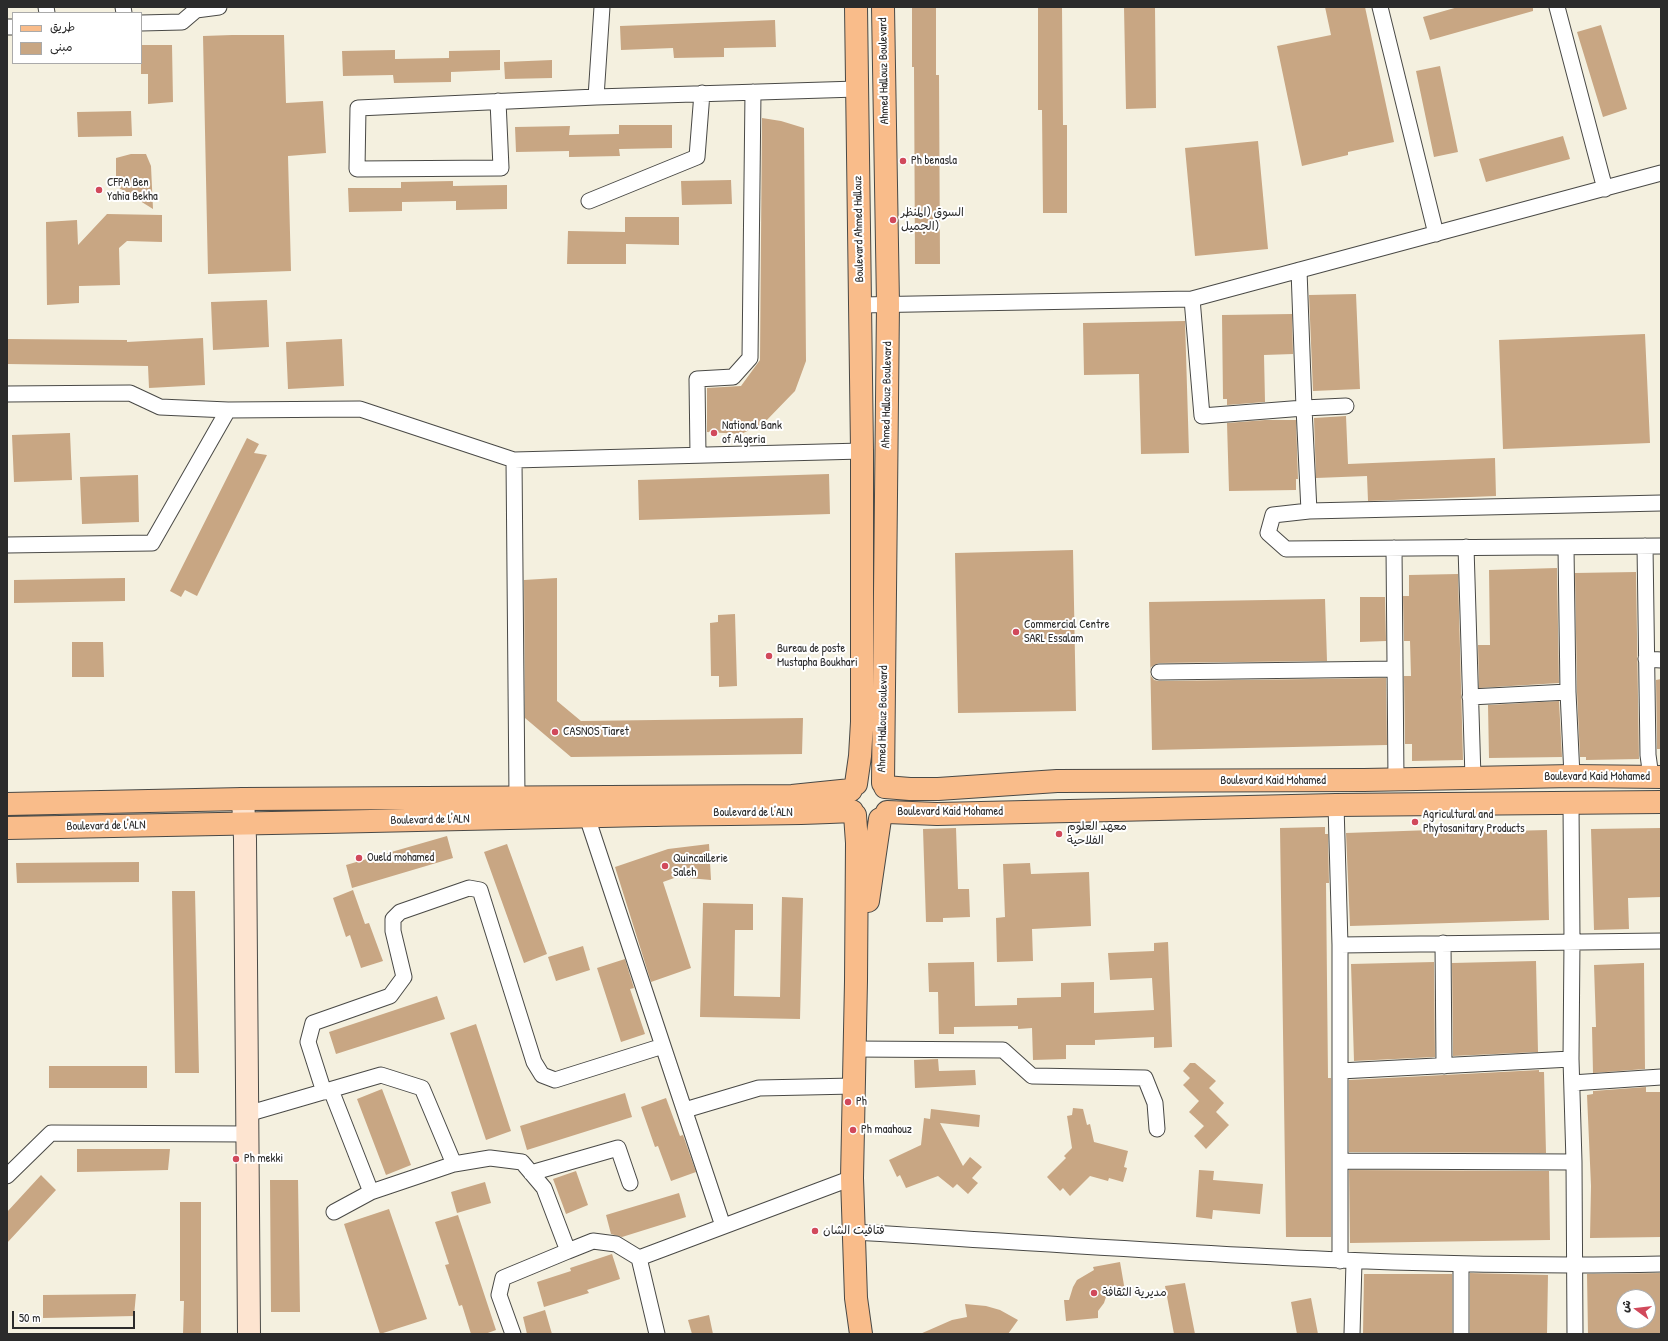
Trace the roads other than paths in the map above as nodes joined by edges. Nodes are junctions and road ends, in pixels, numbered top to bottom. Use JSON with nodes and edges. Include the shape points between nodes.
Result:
{"nodes":[{"id":1,"x":219,"y":7,"type":"edge"},
{"id":2,"x":602,"y":7,"type":"edge"},
{"id":3,"x":856,"y":7,"type":"edge"},
{"id":4,"x":1380,"y":7,"type":"edge"},
{"id":5,"x":1557,"y":7,"type":"edge"},
{"id":6,"x":876,"y":8,"type":"edge"},
{"id":7,"x":196,"y":9,"type":"edge"},
{"id":8,"x":142,"y":23,"type":"edge"},
{"id":9,"x":857,"y":89,"type":"junction"},
{"id":10,"x":753,"y":92,"type":"junction"},
{"id":11,"x":702,"y":93,"type":"junction"},
{"id":12,"x":596,"y":97,"type":"junction"},
{"id":13,"x":498,"y":101,"type":"junction"},
{"id":14,"x":1661,"y":173,"type":"edge"},
{"id":15,"x":1606,"y":189,"type":"junction"},
{"id":16,"x":589,"y":201,"type":"dead end"},
{"id":17,"x":1436,"y":234,"type":"junction"},
{"id":18,"x":1300,"y":270,"type":"junction"},
{"id":19,"x":1192,"y":299,"type":"junction"},
{"id":20,"x":888,"y":304,"type":"junction"},
{"id":21,"x":860,"y":305,"type":"junction"},
{"id":22,"x":7,"y":394,"type":"edge"},
{"id":23,"x":1346,"y":406,"type":"dead end"},
{"id":24,"x":1304,"y":408,"type":"junction"},
{"id":25,"x":228,"y":410,"type":"junction"},
{"id":26,"x":862,"y":451,"type":"junction"},
{"id":27,"x":698,"y":455,"type":"junction"},
{"id":28,"x":514,"y":460,"type":"junction"},
{"id":29,"x":1661,"y":503,"type":"edge"},
{"id":30,"x":1309,"y":511,"type":"junction"},
{"id":31,"x":7,"y":545,"type":"edge"},
{"id":32,"x":1645,"y":546,"type":"junction"},
{"id":33,"x":1661,"y":546,"type":"edge"},
{"id":34,"x":1466,"y":547,"type":"junction"},
{"id":35,"x":1394,"y":548,"type":"junction"},
{"id":36,"x":1566,"y":548,"type":"junction"},
{"id":37,"x":1646,"y":659,"type":"junction"},
{"id":38,"x":1661,"y":660,"type":"edge"},
{"id":39,"x":1395,"y":669,"type":"junction"},
{"id":40,"x":1159,"y":672,"type":"dead end"},
{"id":41,"x":1568,"y":692,"type":"junction"},
{"id":42,"x":1470,"y":697,"type":"junction"},
{"id":43,"x":1572,"y":776,"type":"junction"},
{"id":44,"x":1656,"y":777,"type":"edge"},
{"id":45,"x":1474,"y":778,"type":"junction"},
{"id":46,"x":1396,"y":780,"type":"junction"},
{"id":47,"x":884,"y":785,"type":"junction"},
{"id":48,"x":517,"y":797,"type":"junction"},
{"id":49,"x":243,"y":799,"type":"junction"},
{"id":50,"x":853,"y":800,"type":"junction"},
{"id":51,"x":1661,"y":802,"type":"edge"},
{"id":52,"x":1571,"y":803,"type":"junction"},
{"id":53,"x":7,"y":804,"type":"edge"},
{"id":54,"x":1336,"y":805,"type":"junction"},
{"id":55,"x":810,"y":813,"type":"junction"},
{"id":56,"x":883,"y":815,"type":"junction"},
{"id":57,"x":587,"y":817,"type":"junction"},
{"id":58,"x":244,"y":823,"type":"junction"},
{"id":59,"x":7,"y":828,"type":"edge"},
{"id":60,"x":857,"y":843,"type":"junction"},
{"id":61,"x":1572,"y":941,"type":"junction"},
{"id":62,"x":1661,"y":941,"type":"edge"},
{"id":63,"x":1442,"y":943,"type":"junction"},
{"id":64,"x":1340,"y":944,"type":"junction"},
{"id":65,"x":856,"y":981,"type":"junction"},
{"id":66,"x":663,"y":1046,"type":"junction"},
{"id":67,"x":854,"y":1049,"type":"junction"},
{"id":68,"x":1571,"y":1059,"type":"junction"},
{"id":69,"x":1444,"y":1066,"type":"junction"},
{"id":70,"x":1340,"y":1071,"type":"junction"},
{"id":71,"x":1661,"y":1077,"type":"edge"},
{"id":72,"x":1572,"y":1083,"type":"junction"},
{"id":73,"x":854,"y":1086,"type":"junction"},
{"id":74,"x":327,"y":1091,"type":"junction"},
{"id":75,"x":685,"y":1110,"type":"junction"},
{"id":76,"x":247,"y":1124,"type":"junction"},
{"id":77,"x":1157,"y":1129,"type":"dead end"},
{"id":78,"x":1341,"y":1161,"type":"junction"},
{"id":79,"x":1574,"y":1162,"type":"junction"},
{"id":80,"x":454,"y":1164,"type":"junction"},
{"id":81,"x":531,"y":1173,"type":"junction"},
{"id":82,"x":7,"y":1176,"type":"edge"},
{"id":83,"x":852,"y":1178,"type":"junction"},
{"id":84,"x":630,"y":1183,"type":"dead end"},
{"id":85,"x":371,"y":1192,"type":"junction"},
{"id":86,"x":334,"y":1212,"type":"dead end"},
{"id":87,"x":724,"y":1226,"type":"junction"},
{"id":88,"x":854,"y":1232,"type":"junction"},
{"id":89,"x":568,"y":1251,"type":"junction"},
{"id":90,"x":639,"y":1258,"type":"junction"},
{"id":91,"x":1347,"y":1262,"type":"junction"},
{"id":92,"x":1461,"y":1264,"type":"junction"},
{"id":93,"x":1661,"y":1264,"type":"edge"},
{"id":94,"x":1575,"y":1266,"type":"junction"},
{"id":95,"x":249,"y":1334,"type":"edge"},
{"id":96,"x":512,"y":1334,"type":"edge"},
{"id":97,"x":657,"y":1334,"type":"edge"},
{"id":98,"x":860,"y":1334,"type":"edge"},
{"id":99,"x":1352,"y":1334,"type":"edge"},
{"id":100,"x":1461,"y":1334,"type":"edge"},
{"id":101,"x":1575,"y":1334,"type":"edge"}],
"edges":[{"from":1,"to":7,"type":"street"},
{"from":2,"to":12,"type":"street"},
{"from":3,"to":9,"type":"main road","name":"Boulevard Ahmed Hallouz"},
{"from":4,"to":17,"type":"street"},
{"from":5,"to":15,"type":"street"},
{"from":6,"to":20,"type":"main road","name":"Ahmed Hallouz Boulevard"},
{"from":7,"to":8,"type":"street","via":[[182,22]]},
{"from":9,"to":10,"type":"street"},
{"from":9,"to":21,"type":"main road","name":"Boulevard Ahmed Hallouz"},
{"from":10,"to":11,"type":"street"},
{"from":10,"to":27,"type":"street","via":[[750,358],[733,377],[697,380]]},
{"from":11,"to":12,"type":"street"},
{"from":11,"to":16,"type":"street","via":[[697,157]]},
{"from":12,"to":13,"type":"street"},
{"from":13,"to":13,"type":"street","via":[[358,108],[357,169],[501,168]]},
{"from":14,"to":15,"type":"street"},
{"from":15,"to":17,"type":"street"},
{"from":17,"to":18,"type":"street"},
{"from":18,"to":19,"type":"street"},
{"from":18,"to":24,"type":"street"},
{"from":19,"to":20,"type":"street"},
{"from":19,"to":24,"type":"street","via":[[1202,416]]},
{"from":20,"to":21,"type":"street"},
{"from":20,"to":47,"type":"main road","name":"Ahmed Hallouz Boulevard"},
{"from":21,"to":26,"type":"main road","name":"Boulevard Ahmed Hallouz"},
{"from":22,"to":25,"type":"street","via":[[130,393],[160,407]]},
{"from":23,"to":24,"type":"street"},
{"from":24,"to":30,"type":"street"},
{"from":25,"to":28,"type":"street","via":[[360,409]]},
{"from":25,"to":31,"type":"street","via":[[152,542]]},
{"from":26,"to":27,"type":"street"},
{"from":26,"to":50,"type":"main road","name":"Ahmed Hallouz Boulevard","via":[[862,722]]},
{"from":27,"to":28,"type":"street"},
{"from":28,"to":48,"type":"street"},
{"from":29,"to":30,"type":"street"},
{"from":30,"to":35,"type":"street","via":[[1273,515],[1268,533],[1286,549]]},
{"from":32,"to":33,"type":"street"},
{"from":32,"to":36,"type":"street"},
{"from":32,"to":37,"type":"street"},
{"from":34,"to":35,"type":"street"},
{"from":34,"to":36,"type":"street"},
{"from":34,"to":42,"type":"street"},
{"from":35,"to":39,"type":"street"},
{"from":36,"to":41,"type":"street"},
{"from":37,"to":38,"type":"street"},
{"from":37,"to":44,"type":"street","via":[[1648,755]]},
{"from":39,"to":40,"type":"street"},
{"from":39,"to":46,"type":"street"},
{"from":41,"to":42,"type":"street"},
{"from":41,"to":43,"type":"street"},
{"from":42,"to":45,"type":"street"},
{"from":43,"to":44,"type":"main road","name":"Boulevard Kaid Mohamed"},
{"from":43,"to":45,"type":"main road","name":"Boulevard Kaid Mohamed"},
{"from":45,"to":46,"type":"main road","name":"Boulevard Kaid Mohamed"},
{"from":46,"to":47,"type":"main road","name":"Boulevard Kaid Mohamed","via":[[1057,781],[938,789],[910,789]]},
{"from":47,"to":50,"type":"main road","via":[[877,780],[866,779]]},
{"from":47,"to":56,"type":"main road","via":[[891,802]]},
{"from":48,"to":49,"type":"main road","name":"Boulevard de l'ALN"},
{"from":48,"to":50,"type":"main road","name":"Boulevard de l'ALN","via":[[792,796]]},
{"from":49,"to":53,"type":"main road","name":"Boulevard de l'ALN"},
{"from":49,"to":58,"type":"street"},
{"from":50,"to":55,"type":"main road","name":"Boulevard de l'ALN"},
{"from":50,"to":56,"type":"main road","via":[[864,821],[869,822]]},
{"from":50,"to":60,"type":"main road","name":"Ahmed Hallouz Boulevard"},
{"from":51,"to":52,"type":"main road","name":"Boulevard Kaid Mohamed"},
{"from":52,"to":54,"type":"main road","name":"Boulevard Kaid Mohamed"},
{"from":52,"to":61,"type":"street"},
{"from":54,"to":56,"type":"main road","name":"Boulevard Kaid Mohamed"},
{"from":54,"to":64,"type":"street"},
{"from":55,"to":57,"type":"main road","name":"Boulevard de l'ALN"},
{"from":55,"to":60,"type":"main road","via":[[836,824]]},
{"from":56,"to":65,"type":"main road"},
{"from":57,"to":58,"type":"main road","name":"Boulevard de l'ALN"},
{"from":57,"to":66,"type":"street"},
{"from":58,"to":59,"type":"main road","name":"Boulevard de l'ALN"},
{"from":58,"to":76,"type":"street"},
{"from":60,"to":65,"type":"main road","name":"Ahmed Hallouz Boulevard"},
{"from":61,"to":62,"type":"street"},
{"from":61,"to":63,"type":"street"},
{"from":61,"to":68,"type":"street"},
{"from":63,"to":64,"type":"street"},
{"from":63,"to":69,"type":"street"},
{"from":64,"to":70,"type":"street"},
{"from":65,"to":67,"type":"main road"},
{"from":66,"to":74,"type":"street","via":[[555,1080],[542,1075],[534,1062],[480,890],[469,888],[400,912],[393,919],[393,931],[404,977],[390,996],[313,1023],[308,1042]]},
{"from":66,"to":75,"type":"street"},
{"from":67,"to":73,"type":"main road"},
{"from":67,"to":77,"type":"street","via":[[1003,1050],[1032,1076],[1145,1078],[1155,1102]]},
{"from":68,"to":69,"type":"street"},
{"from":68,"to":72,"type":"street"},
{"from":69,"to":70,"type":"street"},
{"from":70,"to":78,"type":"street"},
{"from":71,"to":72,"type":"street"},
{"from":72,"to":79,"type":"street"},
{"from":73,"to":75,"type":"street","via":[[759,1088]]},
{"from":73,"to":83,"type":"main road"},
{"from":74,"to":76,"type":"street"},
{"from":74,"to":80,"type":"street","via":[[382,1075],[422,1088]]},
{"from":74,"to":85,"type":"street"},
{"from":75,"to":87,"type":"street"},
{"from":76,"to":82,"type":"street","via":[[51,1133]]},
{"from":76,"to":95,"type":"street"},
{"from":78,"to":79,"type":"street"},
{"from":78,"to":91,"type":"street"},
{"from":79,"to":94,"type":"street"},
{"from":80,"to":81,"type":"street","via":[[490,1158],[522,1162]]},
{"from":80,"to":85,"type":"street"},
{"from":81,"to":84,"type":"street","via":[[618,1148]]},
{"from":81,"to":89,"type":"street","via":[[544,1188]]},
{"from":83,"to":87,"type":"street"},
{"from":83,"to":88,"type":"main road"},
{"from":85,"to":86,"type":"street"},
{"from":87,"to":90,"type":"street"},
{"from":88,"to":91,"type":"street"},
{"from":88,"to":98,"type":"main road"},
{"from":89,"to":90,"type":"street","via":[[593,1241],[616,1244]]},
{"from":89,"to":96,"type":"street","via":[[503,1278],[499,1295]]},
{"from":90,"to":97,"type":"street"},
{"from":91,"to":92,"type":"street"},
{"from":91,"to":99,"type":"street"},
{"from":92,"to":94,"type":"street"},
{"from":92,"to":100,"type":"street"},
{"from":93,"to":94,"type":"street"},
{"from":94,"to":101,"type":"street"}]}
